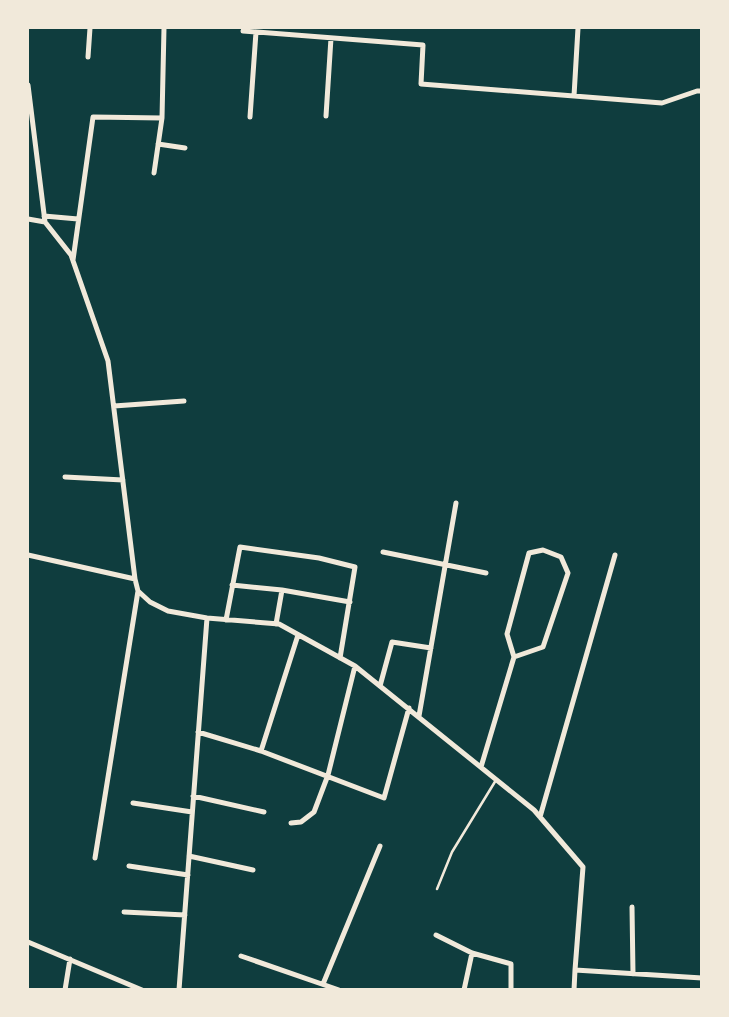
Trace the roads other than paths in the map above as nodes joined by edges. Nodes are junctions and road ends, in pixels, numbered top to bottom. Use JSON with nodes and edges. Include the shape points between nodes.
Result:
{"nodes":[{"id":1,"x":90,"y":28,"type":"edge"},
{"id":2,"x":164,"y":28,"type":"edge"},
{"id":3,"x":578,"y":28,"type":"edge"},
{"id":4,"x":243,"y":31,"type":"dead end"},
{"id":5,"x":256,"y":32,"type":"junction"},
{"id":6,"x":331,"y":38,"type":"junction"},
{"id":7,"x":88,"y":57,"type":"dead end"},
{"id":8,"x":28,"y":85,"type":"edge"},
{"id":9,"x":702,"y":91,"type":"edge"},
{"id":10,"x":574,"y":96,"type":"junction"},
{"id":11,"x":326,"y":116,"type":"dead end"},
{"id":12,"x":250,"y":117,"type":"dead end"},
{"id":13,"x":162,"y":118,"type":"junction"},
{"id":14,"x":158,"y":144,"type":"junction"},
{"id":15,"x":184,"y":148,"type":"dead end"},
{"id":16,"x":154,"y":173,"type":"dead end"},
{"id":17,"x":28,"y":219,"type":"edge"},
{"id":18,"x":44,"y":219,"type":"junction"},
{"id":19,"x":78,"y":219,"type":"junction"},
{"id":20,"x":73,"y":260,"type":"junction"},
{"id":21,"x":184,"y":401,"type":"dead end"},
{"id":22,"x":114,"y":406,"type":"junction"},
{"id":23,"x":65,"y":477,"type":"dead end"},
{"id":24,"x":123,"y":480,"type":"junction"},
{"id":25,"x":456,"y":503,"type":"dead end"},
{"id":26,"x":383,"y":552,"type":"dead end"},
{"id":27,"x":28,"y":555,"type":"edge"},
{"id":28,"x":615,"y":555,"type":"dead end"},
{"id":29,"x":446,"y":565,"type":"junction"},
{"id":30,"x":486,"y":573,"type":"dead end"},
{"id":31,"x":135,"y":579,"type":"junction"},
{"id":32,"x":232,"y":586,"type":"junction"},
{"id":33,"x":282,"y":590,"type":"junction"},
{"id":34,"x":138,"y":591,"type":"junction"},
{"id":35,"x":350,"y":602,"type":"junction"},
{"id":36,"x":206,"y":618,"type":"junction"},
{"id":37,"x":226,"y":620,"type":"junction"},
{"id":38,"x":276,"y":624,"type":"junction"},
{"id":39,"x":298,"y":635,"type":"junction"},
{"id":40,"x":431,"y":648,"type":"junction"},
{"id":41,"x":514,"y":657,"type":"junction"},
{"id":42,"x":340,"y":658,"type":"junction"},
{"id":43,"x":355,"y":666,"type":"junction"},
{"id":44,"x":380,"y":686,"type":"junction"},
{"id":45,"x":409,"y":708,"type":"junction"},
{"id":46,"x":419,"y":716,"type":"junction"},
{"id":47,"x":198,"y":732,"type":"junction"},
{"id":48,"x":261,"y":751,"type":"junction"},
{"id":49,"x":481,"y":767,"type":"junction"},
{"id":50,"x":328,"y":775,"type":"junction"},
{"id":51,"x":496,"y":780,"type":"junction"},
{"id":52,"x":194,"y":796,"type":"junction"},
{"id":53,"x":133,"y":803,"type":"dead end"},
{"id":54,"x":192,"y":812,"type":"junction"},
{"id":55,"x":264,"y":812,"type":"dead end"},
{"id":56,"x":540,"y":817,"type":"junction"},
{"id":57,"x":291,"y":823,"type":"dead end"},
{"id":58,"x":380,"y":846,"type":"dead end"},
{"id":59,"x":189,"y":856,"type":"junction"},
{"id":60,"x":95,"y":858,"type":"dead end"},
{"id":61,"x":129,"y":866,"type":"dead end"},
{"id":62,"x":253,"y":870,"type":"dead end"},
{"id":63,"x":188,"y":875,"type":"junction"},
{"id":64,"x":436,"y":889,"type":"dead end"},
{"id":65,"x":632,"y":907,"type":"dead end"},
{"id":66,"x":124,"y":912,"type":"dead end"},
{"id":67,"x":184,"y":915,"type":"junction"},
{"id":68,"x":436,"y":936,"type":"dead end"},
{"id":69,"x":28,"y":942,"type":"edge"},
{"id":70,"x":472,"y":953,"type":"junction"},
{"id":71,"x":241,"y":956,"type":"dead end"},
{"id":72,"x":70,"y":959,"type":"junction"},
{"id":73,"x":575,"y":970,"type":"junction"},
{"id":74,"x":633,"y":974,"type":"junction"},
{"id":75,"x":702,"y":978,"type":"edge"},
{"id":76,"x":322,"y":983,"type":"junction"},
{"id":77,"x":65,"y":990,"type":"edge"},
{"id":78,"x":142,"y":990,"type":"edge"},
{"id":79,"x":179,"y":990,"type":"edge"},
{"id":80,"x":319,"y":990,"type":"edge"},
{"id":81,"x":339,"y":990,"type":"edge"},
{"id":82,"x":464,"y":990,"type":"edge"},
{"id":83,"x":511,"y":990,"type":"edge"},
{"id":84,"x":574,"y":990,"type":"edge"}],
"edges":[{"from":1,"to":7,"type":"street"},
{"from":2,"to":13,"type":"street"},
{"from":3,"to":10,"type":"street"},
{"from":4,"to":5,"type":"street"},
{"from":5,"to":6,"type":"street"},
{"from":5,"to":12,"type":"street"},
{"from":6,"to":10,"type":"street","via":[[423,45],[421,84]]},
{"from":6,"to":11,"type":"street"},
{"from":8,"to":18,"type":"street"},
{"from":9,"to":10,"type":"street","via":[[662,103]]},
{"from":13,"to":14,"type":"street"},
{"from":13,"to":19,"type":"street","via":[[93,117]]},
{"from":14,"to":15,"type":"street"},
{"from":14,"to":16,"type":"street"},
{"from":17,"to":18,"type":"street"},
{"from":18,"to":19,"type":"street"},
{"from":18,"to":20,"type":"street"},
{"from":19,"to":20,"type":"street"},
{"from":20,"to":22,"type":"street","via":[[108,361]]},
{"from":21,"to":22,"type":"street"},
{"from":22,"to":24,"type":"street"},
{"from":23,"to":24,"type":"street"},
{"from":24,"to":31,"type":"street"},
{"from":25,"to":29,"type":"street"},
{"from":26,"to":29,"type":"street"},
{"from":27,"to":31,"type":"street"},
{"from":28,"to":56,"type":"street"},
{"from":29,"to":30,"type":"street"},
{"from":29,"to":40,"type":"street"},
{"from":31,"to":34,"type":"street"},
{"from":32,"to":33,"type":"street"},
{"from":32,"to":35,"type":"street","via":[[240,547],[250,548],[356,567]]},
{"from":32,"to":37,"type":"street"},
{"from":33,"to":35,"type":"street"},
{"from":33,"to":38,"type":"street"},
{"from":34,"to":36,"type":"street","via":[[168,611]]},
{"from":34,"to":60,"type":"street"},
{"from":35,"to":42,"type":"street"},
{"from":36,"to":37,"type":"street"},
{"from":36,"to":47,"type":"street"},
{"from":37,"to":38,"type":"street"},
{"from":38,"to":39,"type":"street"},
{"from":39,"to":42,"type":"street"},
{"from":39,"to":48,"type":"street"},
{"from":40,"to":44,"type":"street","via":[[392,642]]},
{"from":40,"to":46,"type":"street"},
{"from":41,"to":41,"type":"street","via":[[507,634],[529,553],[543,550],[561,558],[568,573],[543,647]]},
{"from":41,"to":49,"type":"street"},
{"from":42,"to":43,"type":"street"},
{"from":43,"to":44,"type":"street"},
{"from":43,"to":50,"type":"street"},
{"from":44,"to":45,"type":"street"},
{"from":45,"to":46,"type":"street"},
{"from":45,"to":50,"type":"street","via":[[384,798]]},
{"from":46,"to":49,"type":"street"},
{"from":47,"to":48,"type":"street"},
{"from":47,"to":52,"type":"street"},
{"from":48,"to":50,"type":"street"},
{"from":49,"to":51,"type":"street"},
{"from":50,"to":57,"type":"street","via":[[314,812],[302,822]]},
{"from":51,"to":56,"type":"street"},
{"from":51,"to":64,"type":"lane","via":[[452,852]]},
{"from":52,"to":54,"type":"street"},
{"from":52,"to":55,"type":"street"},
{"from":53,"to":54,"type":"street"},
{"from":54,"to":59,"type":"street"},
{"from":56,"to":73,"type":"street","via":[[583,867]]},
{"from":58,"to":76,"type":"street"},
{"from":59,"to":62,"type":"street"},
{"from":59,"to":63,"type":"street"},
{"from":61,"to":63,"type":"street"},
{"from":63,"to":67,"type":"street"},
{"from":65,"to":74,"type":"street"},
{"from":66,"to":67,"type":"street"},
{"from":67,"to":79,"type":"street"},
{"from":68,"to":70,"type":"street"},
{"from":69,"to":72,"type":"street"},
{"from":70,"to":82,"type":"street"},
{"from":70,"to":83,"type":"street","via":[[511,964]]},
{"from":71,"to":76,"type":"street"},
{"from":72,"to":77,"type":"street"},
{"from":72,"to":78,"type":"street"},
{"from":73,"to":74,"type":"street"},
{"from":73,"to":84,"type":"street"},
{"from":74,"to":75,"type":"street"},
{"from":76,"to":80,"type":"street"},
{"from":76,"to":81,"type":"street"}]}
